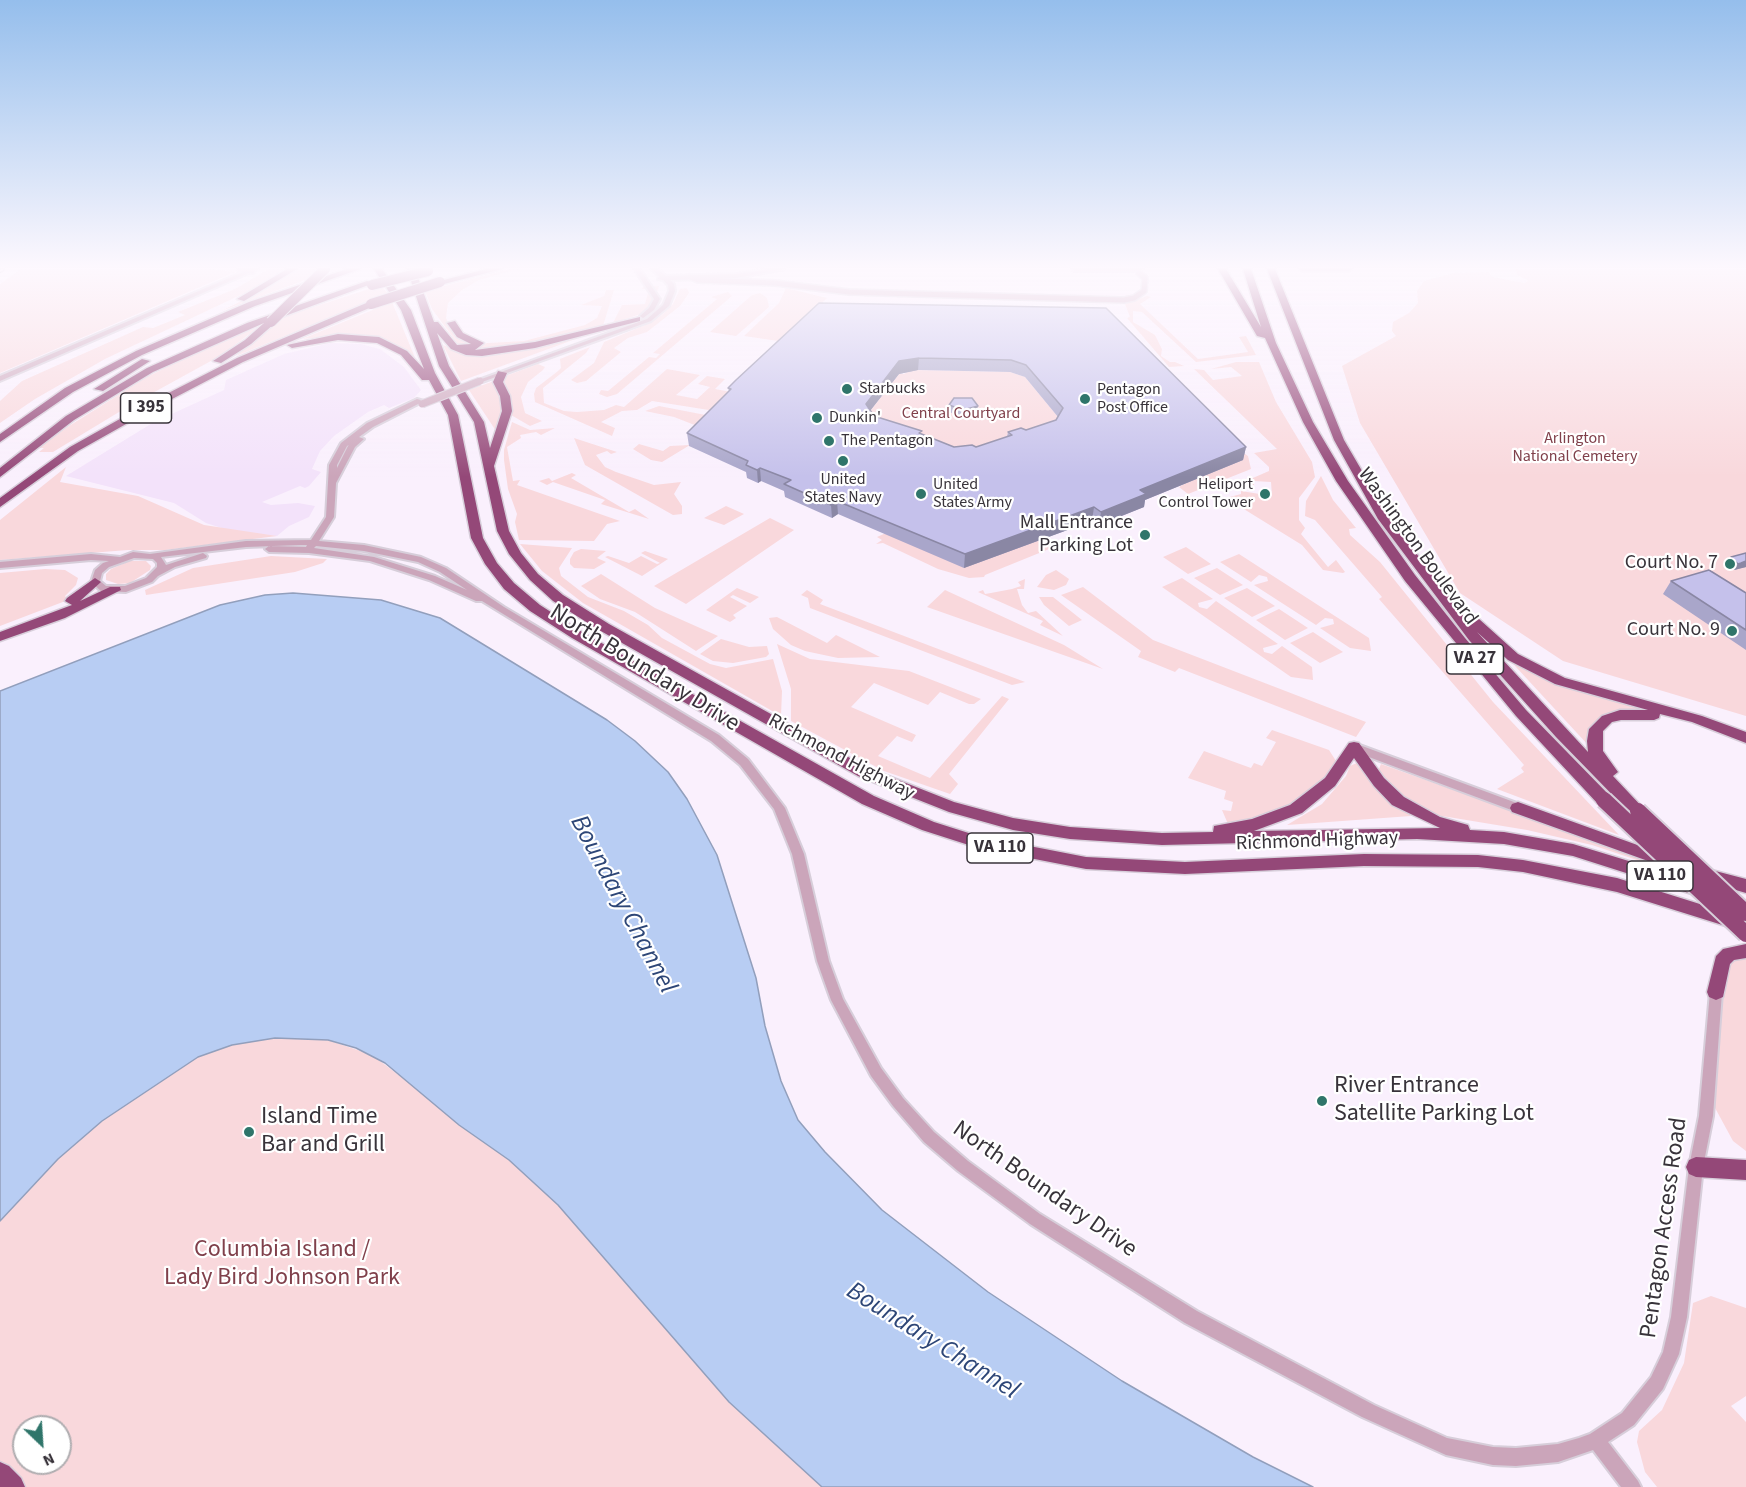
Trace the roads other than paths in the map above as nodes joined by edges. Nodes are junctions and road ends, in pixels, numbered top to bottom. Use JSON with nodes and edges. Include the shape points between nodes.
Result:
{"nodes":[{"id":1,"x":94,"y":338,"type":"edge"},
{"id":2,"x":157,"y":338,"type":"edge"},
{"id":3,"x":173,"y":338,"type":"edge"},
{"id":4,"x":199,"y":338,"type":"edge"},
{"id":5,"x":219,"y":338,"type":"edge"},
{"id":6,"x":253,"y":338,"type":"edge"},
{"id":7,"x":290,"y":338,"type":"edge"},
{"id":8,"x":327,"y":338,"type":"edge"},
{"id":9,"x":367,"y":338,"type":"edge"},
{"id":10,"x":417,"y":338,"type":"edge"},
{"id":11,"x":434,"y":338,"type":"edge"},
{"id":12,"x":446,"y":338,"type":"edge"},
{"id":13,"x":467,"y":338,"type":"edge"},
{"id":14,"x":585,"y":338,"type":"edge"},
{"id":15,"x":585,"y":338,"type":"edge"},
{"id":16,"x":1261,"y":338,"type":"edge"},
{"id":17,"x":1262,"y":338,"type":"edge"},
{"id":18,"x":1270,"y":338,"type":"edge"},
{"id":19,"x":1281,"y":338,"type":"edge"},
{"id":20,"x":1289,"y":338,"type":"edge"},
{"id":21,"x":577,"y":341,"type":"junction"},
{"id":22,"x":1264,"y":341,"type":"junction"},
{"id":23,"x":451,"y":345,"type":"junction"},
{"id":24,"x":1284,"y":370,"type":"junction"},
{"id":25,"x":100,"y":372,"type":"junction"},
{"id":26,"x":502,"y":373,"type":"junction"},
{"id":27,"x":0,"y":379,"type":"edge"},
{"id":28,"x":478,"y":380,"type":"junction"},
{"id":29,"x":192,"y":384,"type":"junction"},
{"id":30,"x":447,"y":403,"type":"junction"},
{"id":31,"x":100,"y":434,"type":"junction"},
{"id":32,"x":0,"y":439,"type":"edge"},
{"id":33,"x":7,"y":459,"type":"edge"},
{"id":34,"x":490,"y":469,"type":"junction"},
{"id":35,"x":0,"y":474,"type":"edge"},
{"id":36,"x":0,"y":503,"type":"edge"},
{"id":37,"x":1360,"y":506,"type":"junction"},
{"id":38,"x":311,"y":546,"type":"junction"},
{"id":39,"x":152,"y":556,"type":"junction"},
{"id":40,"x":1410,"y":556,"type":"junction"},
{"id":41,"x":119,"y":559,"type":"junction"},
{"id":42,"x":66,"y":560,"type":"junction"},
{"id":43,"x":0,"y":565,"type":"edge"},
{"id":44,"x":157,"y":574,"type":"junction"},
{"id":45,"x":95,"y":579,"type":"junction"},
{"id":46,"x":115,"y":590,"type":"junction"},
{"id":47,"x":0,"y":630,"type":"edge"},
{"id":48,"x":0,"y":638,"type":"edge"},
{"id":49,"x":1746,"y":738,"type":"edge"},
{"id":50,"x":1746,"y":744,"type":"edge"},
{"id":51,"x":1354,"y":747,"type":"junction"},
{"id":52,"x":1518,"y":808,"type":"junction"},
{"id":53,"x":1638,"y":812,"type":"junction"},
{"id":54,"x":1124,"y":837,"type":"junction"},
{"id":55,"x":1504,"y":838,"type":"junction"},
{"id":56,"x":1746,"y":880,"type":"edge"},
{"id":57,"x":1746,"y":886,"type":"edge"},
{"id":58,"x":1746,"y":904,"type":"edge"},
{"id":59,"x":1746,"y":913,"type":"edge"},
{"id":60,"x":1746,"y":925,"type":"edge"},
{"id":61,"x":1746,"y":934,"type":"edge"},
{"id":62,"x":1746,"y":951,"type":"edge"},
{"id":63,"x":1716,"y":992,"type":"joint"},
{"id":64,"x":1696,"y":1167,"type":"junction"},
{"id":65,"x":1746,"y":1170,"type":"edge"},
{"id":66,"x":1596,"y":1440,"type":"junction"},
{"id":67,"x":0,"y":1475,"type":"edge"},
{"id":68,"x":12,"y":1487,"type":"edge"},
{"id":69,"x":1632,"y":1487,"type":"edge"}],
"edges":[{"from":1,"to":27,"type":"street"},
{"from":2,"to":25,"type":"highway"},
{"from":3,"to":25,"type":"highway","number":"I 395"},
{"from":4,"to":33,"type":"highway","via":[[94,393]]},
{"from":5,"to":33,"type":"highway","via":[[150,370],[86,408],[24,452]]},
{"from":6,"to":31,"type":"highway","bridge":true,"via":[[149,399]]},
{"from":7,"to":29,"type":"highway","number":"I 395","bridge":true},
{"from":8,"to":29,"type":"highway","via":[[292,345]]},
{"from":9,"to":30,"type":"highway","via":[[398,348]]},
{"from":10,"to":30,"type":"highway","name":"Richmond Highway","number":"VA 110"},
{"from":11,"to":34,"type":"highway","name":"Richmond Highway","number":"VA 110","via":[[444,366],[479,422]]},
{"from":12,"to":23,"type":"highway"},
{"from":13,"to":23,"type":"highway","via":[[479,344],[468,348]]},
{"from":14,"to":21,"type":"highway"},
{"from":15,"to":21,"type":"street"},
{"from":16,"to":22,"type":"highway"},
{"from":17,"to":22,"type":"highway"},
{"from":18,"to":24,"type":"highway","name":"Washington Boulevard","number":"VA 27"},
{"from":19,"to":37,"type":"highway"},
{"from":20,"to":40,"type":"highway","name":"Washington Boulevard","number":"VA 27","via":[[1325,418],[1373,502]]},
{"from":21,"to":23,"type":"highway","via":[[493,352],[466,352]]},
{"from":21,"to":26,"type":"street"},
{"from":21,"to":28,"type":"street"},
{"from":22,"to":24,"type":"highway"},
{"from":24,"to":37,"type":"highway","name":"Washington Boulevard","number":"VA 27","via":[[1315,436]]},
{"from":25,"to":32,"type":"highway","number":"I 395"},
{"from":26,"to":28,"type":"street"},
{"from":26,"to":34,"type":"highway","via":[[498,382],[507,411]]},
{"from":28,"to":38,"type":"street","bridge":true,"via":[[421,403],[383,423],[352,446],[334,481],[330,517]]},
{"from":29,"to":31,"type":"highway","number":"I 395"},
{"from":30,"to":60,"type":"highway","name":"Richmond Highway","number":"VA 110","via":[[458,427],[477,538],[491,564],[518,595],[570,630],[816,773],[904,816],[1006,850],[1122,867],[1420,859],[1523,866],[1617,885]]},
{"from":31,"to":36,"type":"highway","number":"I 395"},
{"from":33,"to":35,"type":"highway"},
{"from":34,"to":54,"type":"highway","name":"Richmond Highway","number":"VA 110","via":[[500,523],[520,561],[558,598],[604,627],[891,786],[1014,824]]},
{"from":37,"to":61,"type":"highway","name":"Washington Boulevard","number":"VA 27","bridge":true,"via":[[1405,572],[1521,713],[1604,800]]},
{"from":38,"to":39,"type":"street","name":"North Boundary Drive","via":[[246,544]]},
{"from":38,"to":44,"type":"street","name":"North Boundary Drive","via":[[218,553],[180,562]]},
{"from":38,"to":66,"type":"street","name":"North Boundary Drive","via":[[397,565],[501,609],[700,728],[734,753],[760,780],[788,827],[826,974],[861,1048],[887,1088],[920,1127],[985,1183],[1062,1237],[1191,1317],[1422,1437],[1470,1452],[1516,1457],[1558,1453]]},
{"from":39,"to":41,"type":"street","name":"North Boundary Drive"},
{"from":39,"to":44,"type":"street","via":[[160,559],[162,565]]},
{"from":40,"to":49,"type":"highway","via":[[1493,641],[1533,669],[1575,686],[1697,719]]},
{"from":40,"to":53,"type":"highway","name":"Washington Boulevard","number":"VA 27","via":[[1515,683]]},
{"from":41,"to":42,"type":"street"},
{"from":41,"to":45,"type":"street","via":[[101,568]]},
{"from":42,"to":43,"type":"street"},
{"from":42,"to":45,"type":"street","via":[[86,564],[92,568]]},
{"from":44,"to":46,"type":"street","name":"North Boundary Drive","via":[[138,585]]},
{"from":45,"to":46,"type":"street","via":[[104,589]]},
{"from":45,"to":47,"type":"highway","via":[[83,594],[61,607]]},
{"from":46,"to":48,"type":"highway"},
{"from":50,"to":53,"type":"highway","via":[[1661,716],[1627,714],[1607,719],[1594,735],[1596,752]]},
{"from":51,"to":52,"type":"street"},
{"from":51,"to":54,"type":"highway","via":[[1322,790],[1284,815],[1236,829]]},
{"from":51,"to":55,"type":"highway","via":[[1385,789],[1406,806],[1444,824]]},
{"from":52,"to":56,"type":"highway"},
{"from":52,"to":57,"type":"highway","via":[[1598,839]]},
{"from":53,"to":59,"type":"highway","name":"Washington Boulevard","number":"VA 27","bridge":true},
{"from":54,"to":55,"type":"highway","name":"Richmond Highway","number":"VA 110","via":[[1198,839],[1417,833]]},
{"from":55,"to":58,"type":"highway","name":"Richmond Highway","number":"VA 110","via":[[1573,850]]},
{"from":62,"to":63,"type":"highway","via":[[1736,951],[1722,961]]},
{"from":63,"to":64,"type":"street","name":"Pentagon Access Road","via":[[1706,1116]]},
{"from":64,"to":65,"type":"highway"},
{"from":64,"to":66,"type":"street","name":"Pentagon Access Road","via":[[1682,1298],[1671,1354],[1640,1407]]},
{"from":66,"to":69,"type":"street"},
{"from":67,"to":68,"type":"highway"}]}
